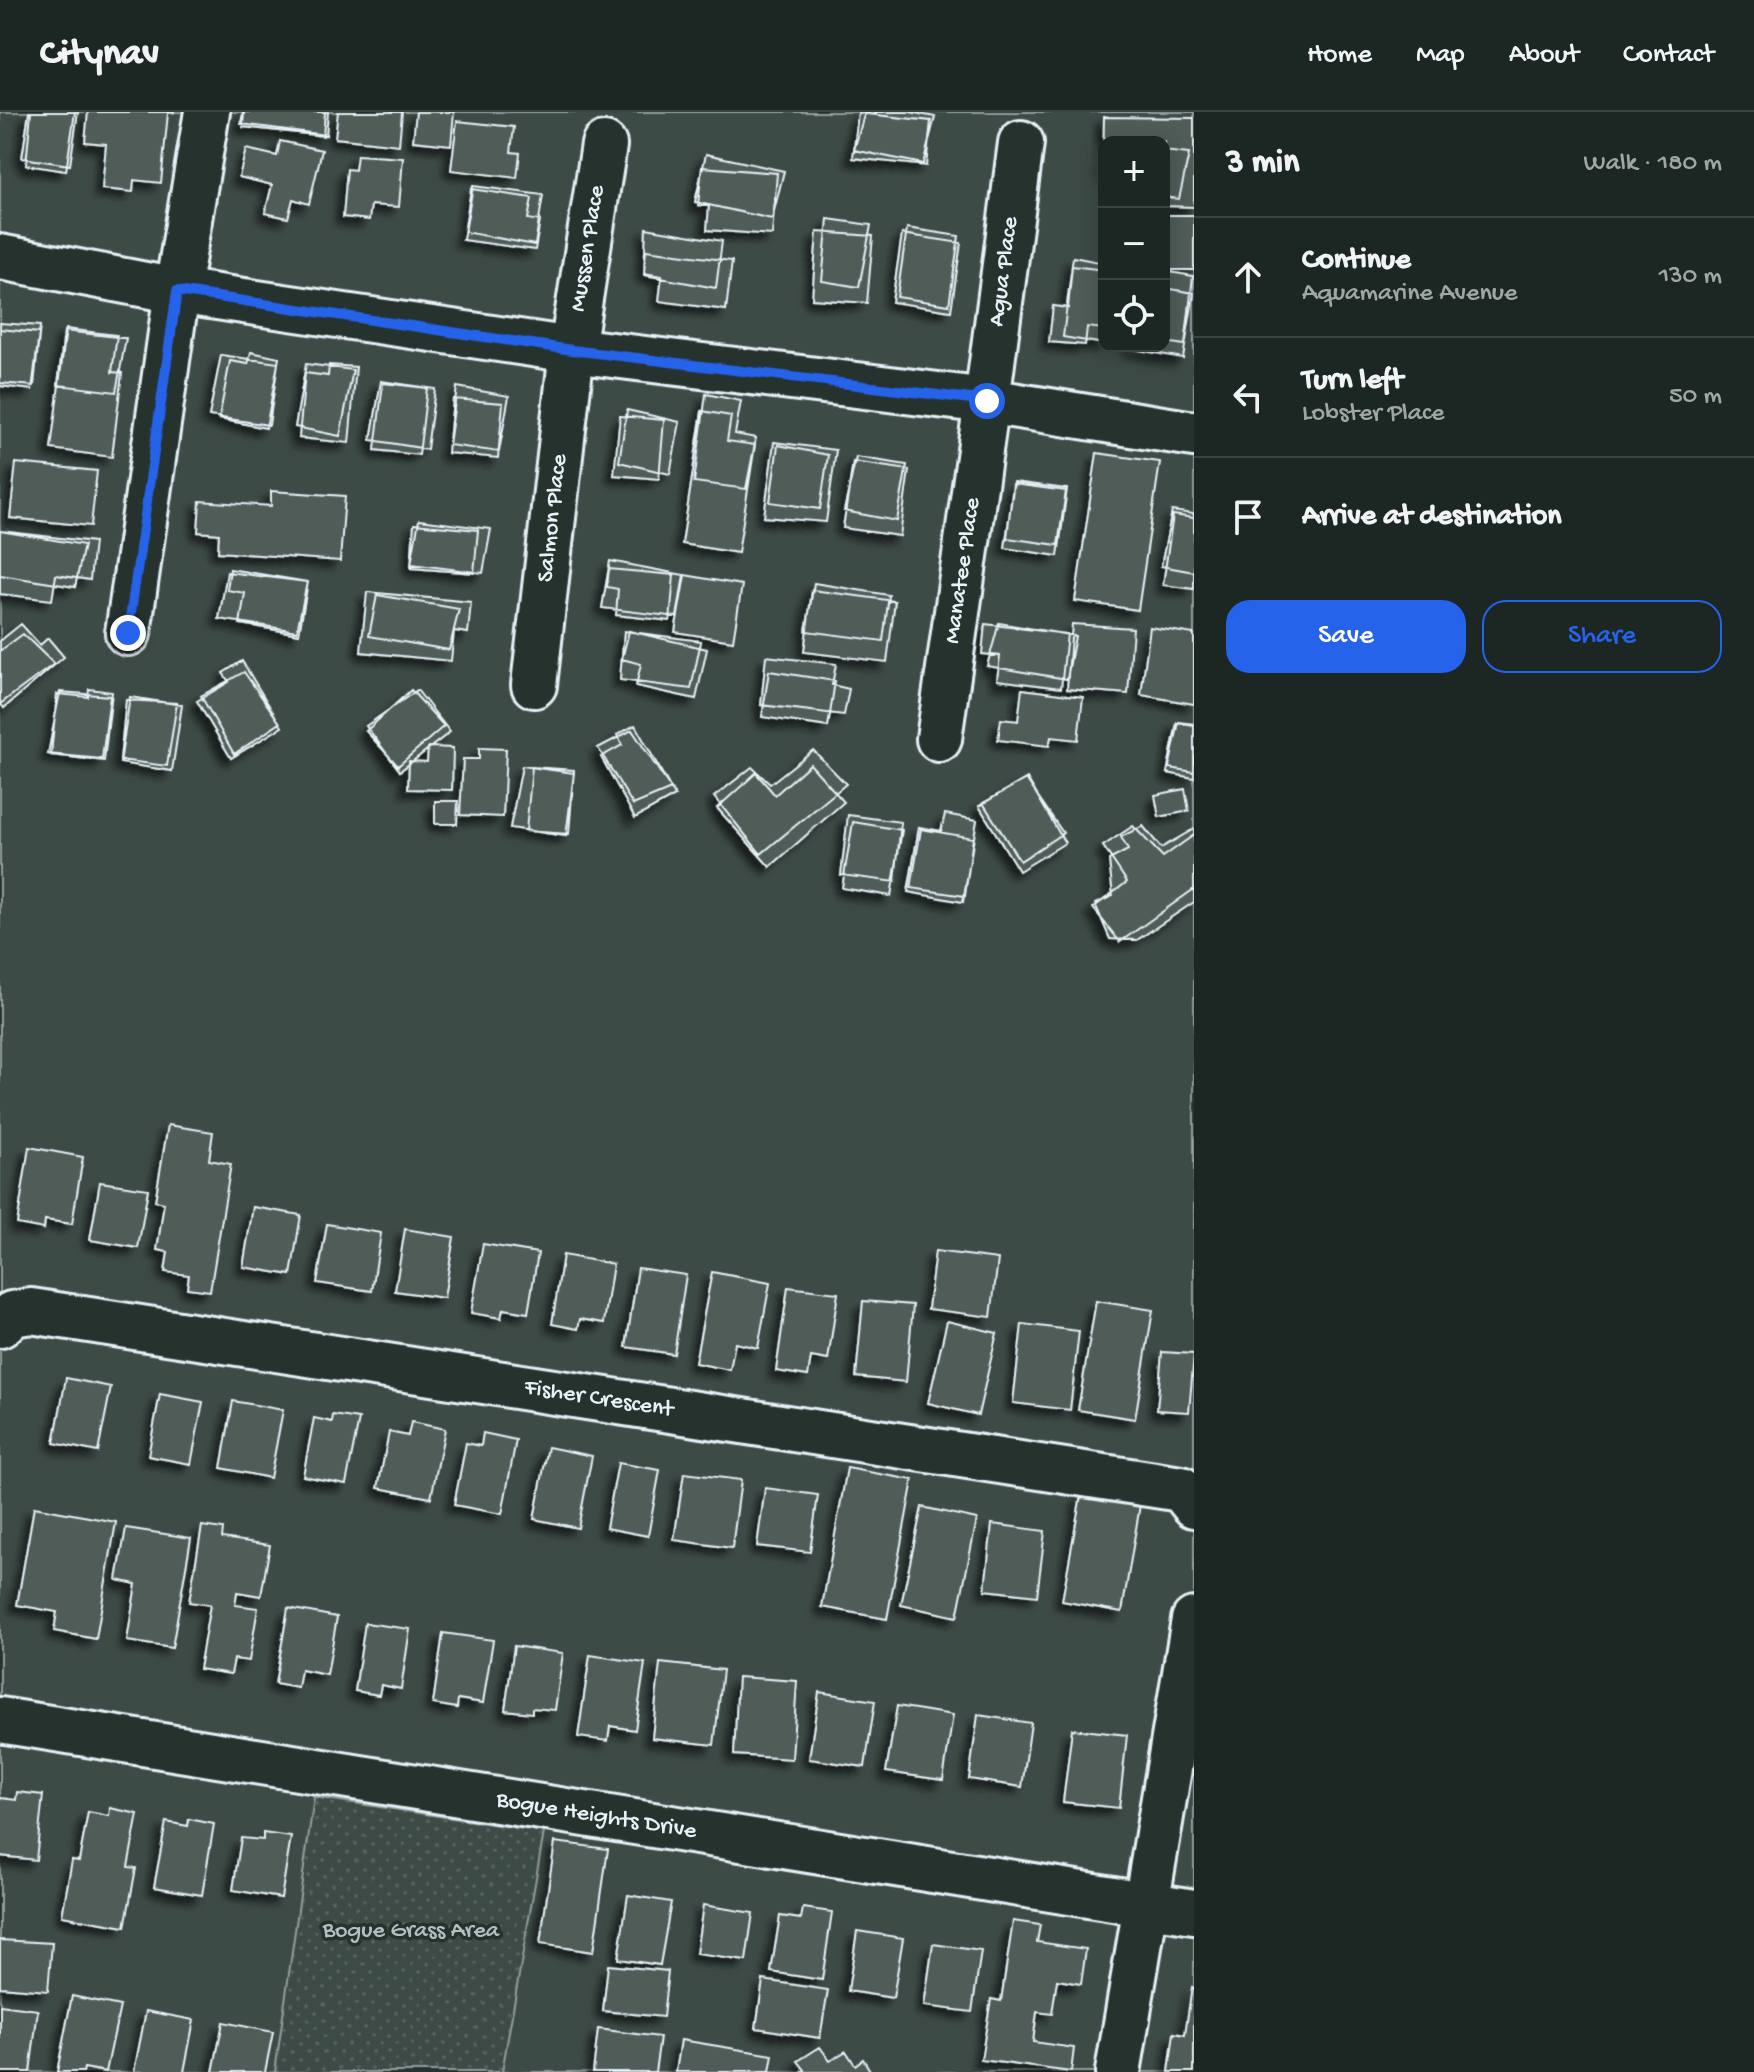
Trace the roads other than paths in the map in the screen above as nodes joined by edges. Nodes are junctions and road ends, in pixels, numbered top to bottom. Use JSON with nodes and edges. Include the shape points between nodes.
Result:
{"nodes":[{"id":1,"x":207,"y":112,"type":"edge"},
{"id":2,"x":1021,"y":143,"type":"dead end"},
{"id":3,"x":604,"y":145,"type":"dead end"},
{"id":4,"x":0,"y":257,"type":"edge"},
{"id":5,"x":177,"y":291,"type":"junction"},
{"id":6,"x":572,"y":350,"type":"junction"},
{"id":7,"x":987,"y":401,"type":"junction"},
{"id":8,"x":1194,"y":434,"type":"edge"},
{"id":9,"x":128,"y":633,"type":"dead end"},
{"id":10,"x":534,"y":685,"type":"dead end"},
{"id":11,"x":939,"y":739,"type":"dead end"},
{"id":12,"x":0,"y":1325,"type":"edge"},
{"id":13,"x":1194,"y":1505,"type":"edge"},
{"id":14,"x":1194,"y":1620,"type":"edge"},
{"id":15,"x":0,"y":1720,"type":"edge"},
{"id":16,"x":1146,"y":1904,"type":"junction"},
{"id":17,"x":1194,"y":1912,"type":"edge"},
{"id":18,"x":1118,"y":2072,"type":"edge"}],
"edges":[{"from":1,"to":5,"type":"street"},
{"from":2,"to":7,"type":"street","name":"Agua Place"},
{"from":3,"to":6,"type":"street","name":"Mussen Place"},
{"from":4,"to":5,"type":"street"},
{"from":5,"to":6,"type":"street"},
{"from":5,"to":9,"type":"street"},
{"from":6,"to":7,"type":"street"},
{"from":6,"to":10,"type":"street","name":"Salmon Place"},
{"from":7,"to":8,"type":"street"},
{"from":7,"to":11,"type":"street","name":"Manatee Place"},
{"from":12,"to":13,"type":"street","name":"Fisher Crescent","via":[[12,1314],[31,1311],[1181,1489]]},
{"from":14,"to":16,"type":"street"},
{"from":15,"to":16,"type":"street","name":"Bogue Heights Drive"},
{"from":16,"to":17,"type":"street","name":"Bogue Heights Drive"},
{"from":16,"to":18,"type":"street"}]}
